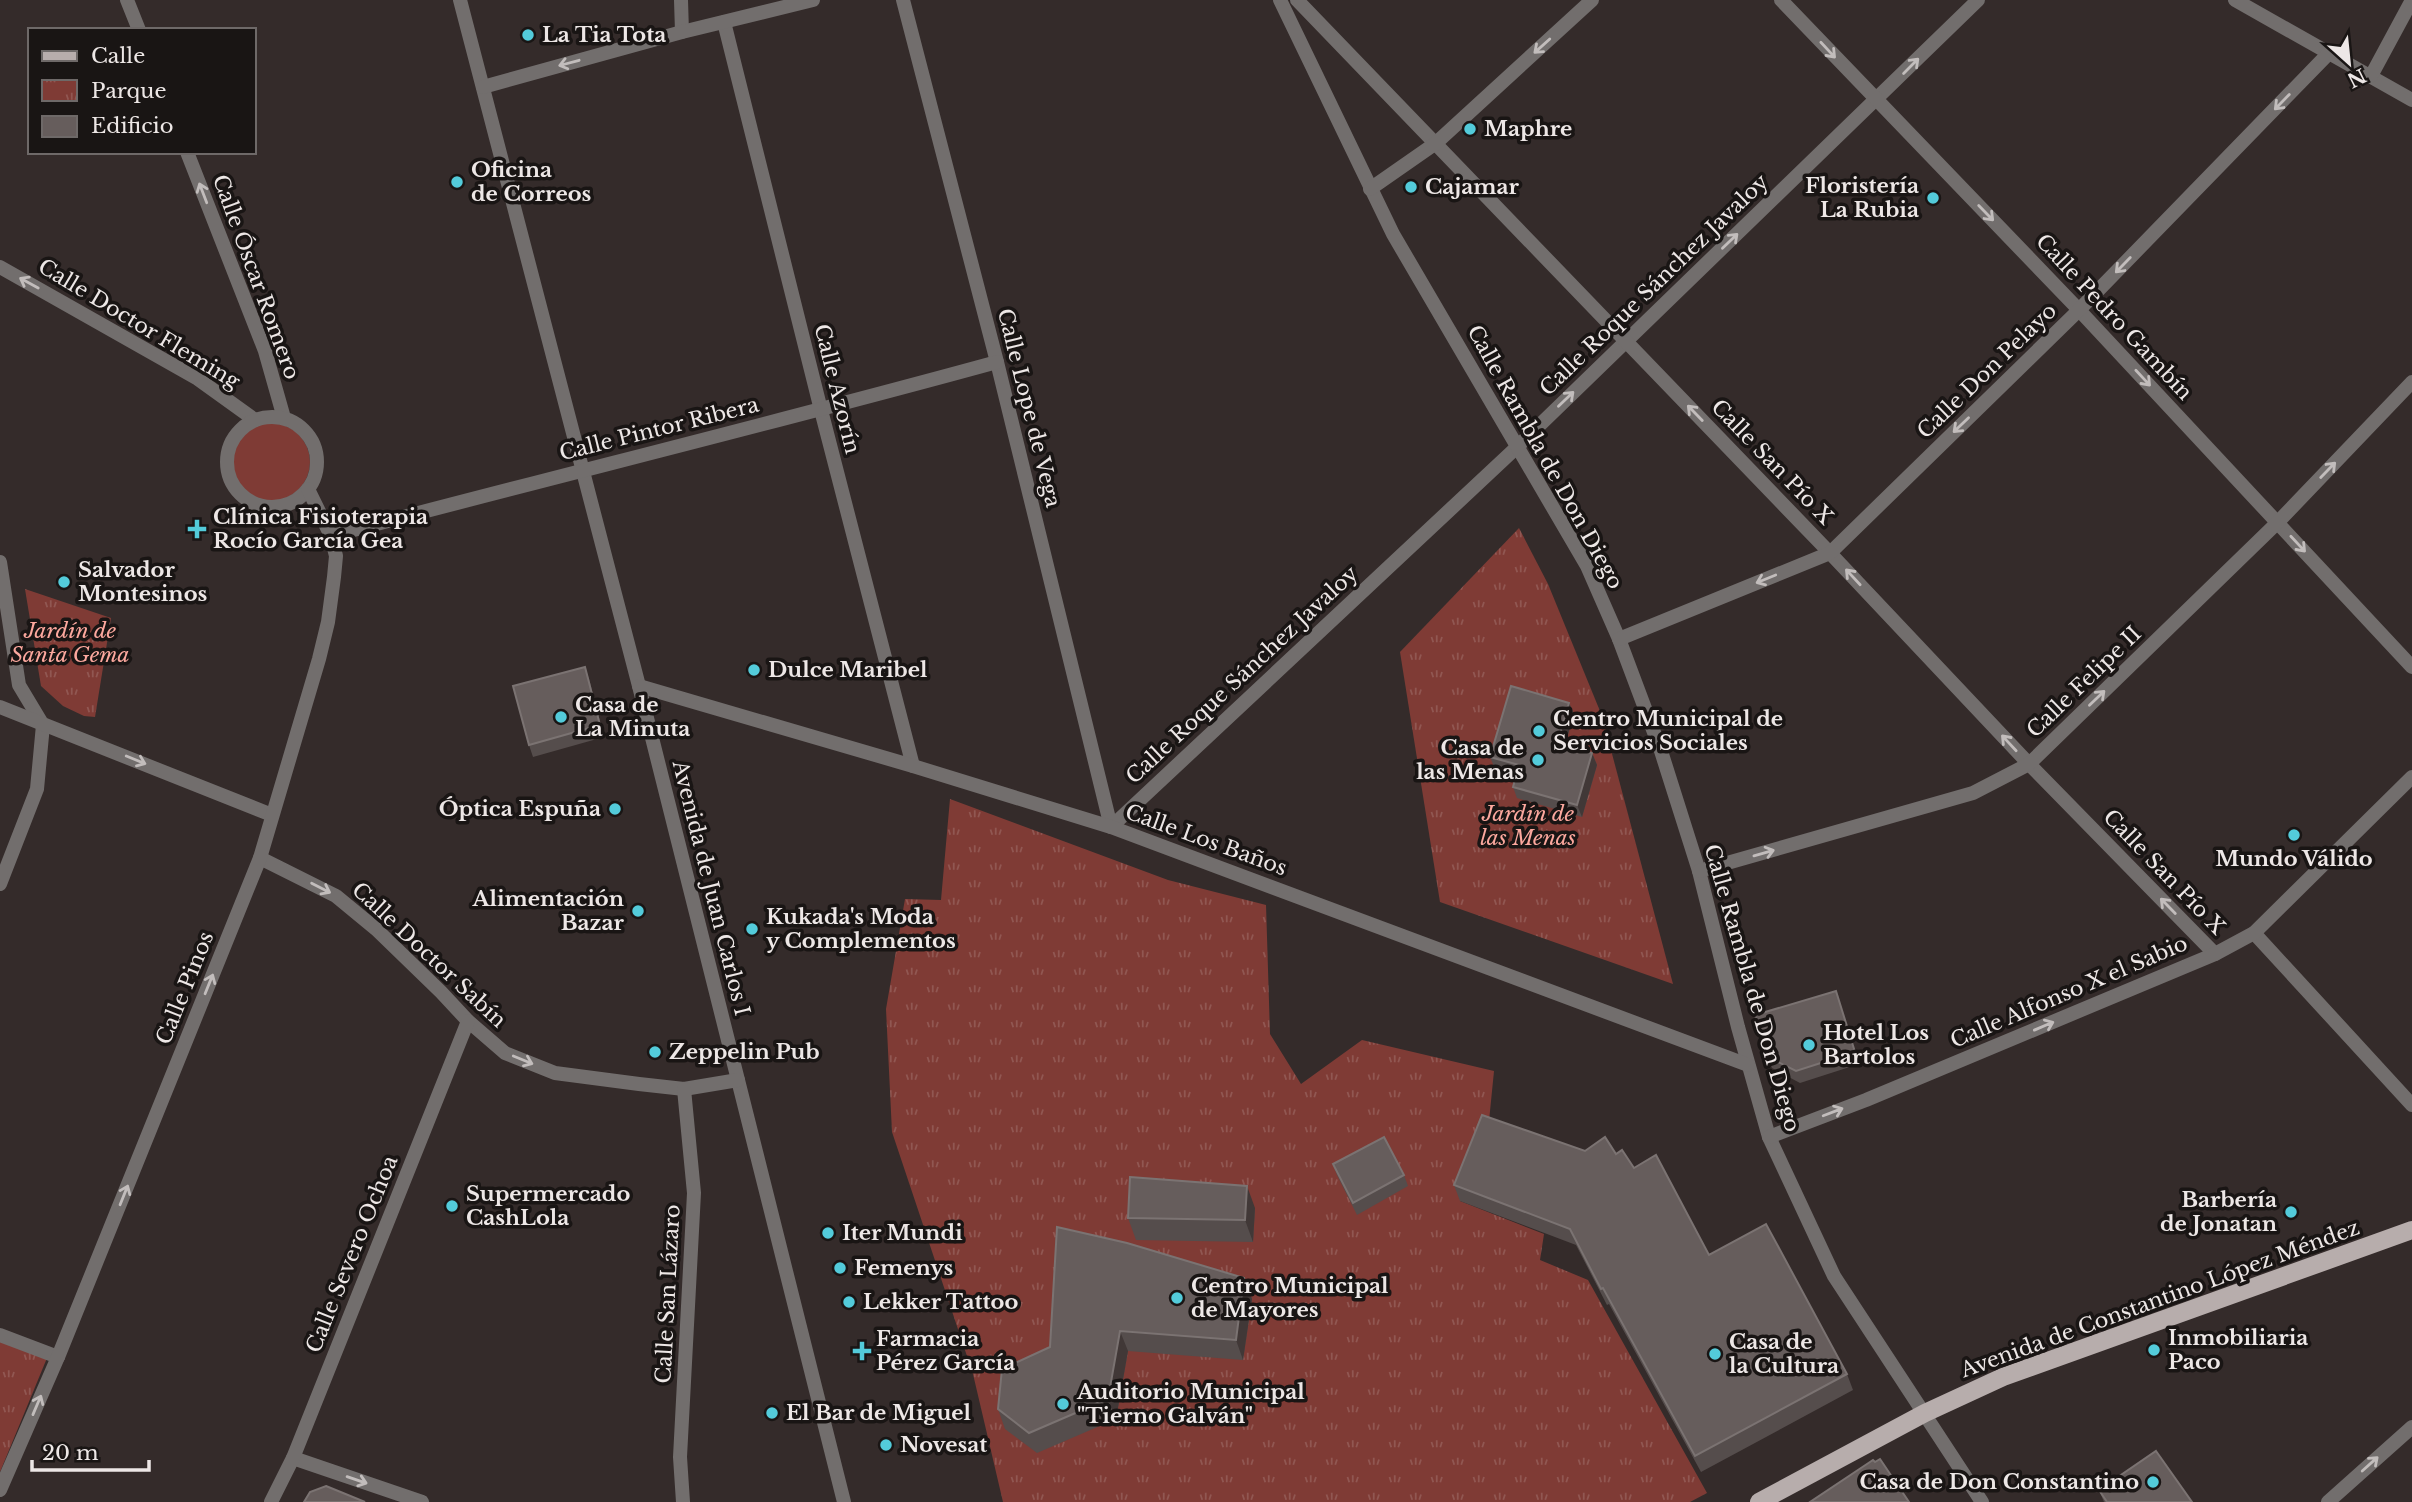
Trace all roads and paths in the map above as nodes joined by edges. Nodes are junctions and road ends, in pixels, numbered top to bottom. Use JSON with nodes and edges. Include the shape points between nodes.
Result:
{"nodes":[{"id":1,"x":127,"y":0,"type":"edge"},
{"id":2,"x":460,"y":0,"type":"edge"},
{"id":3,"x":681,"y":0,"type":"edge"},
{"id":4,"x":813,"y":0,"type":"edge"},
{"id":5,"x":903,"y":0,"type":"edge"},
{"id":6,"x":1280,"y":0,"type":"edge"},
{"id":7,"x":1297,"y":0,"type":"edge"},
{"id":8,"x":1592,"y":0,"type":"edge"},
{"id":9,"x":1781,"y":0,"type":"edge"},
{"id":10,"x":1978,"y":0,"type":"edge"},
{"id":11,"x":2235,"y":0,"type":"edge"},
{"id":12,"x":2412,"y":0,"type":"edge"},
{"id":13,"x":724,"y":22,"type":"junction"},
{"id":14,"x":138,"y":28,"type":"edge"},
{"id":15,"x":682,"y":32,"type":"junction"},
{"id":16,"x":2329,"y":53,"type":"junction"},
{"id":17,"x":2371,"y":76,"type":"junction"},
{"id":18,"x":483,"y":87,"type":"junction"},
{"id":19,"x":1876,"y":100,"type":"junction"},
{"id":20,"x":2412,"y":100,"type":"edge"},
{"id":21,"x":1436,"y":143,"type":"junction"},
{"id":22,"x":188,"y":154,"type":"edge"},
{"id":23,"x":1370,"y":188,"type":"junction"},
{"id":24,"x":0,"y":267,"type":"edge"},
{"id":25,"x":2079,"y":310,"type":"junction"},
{"id":26,"x":1626,"y":341,"type":"junction"},
{"id":27,"x":997,"y":362,"type":"junction"},
{"id":28,"x":2412,"y":382,"type":"edge"},
{"id":29,"x":821,"y":410,"type":"junction"},
{"id":30,"x":284,"y":418,"type":"junction"},
{"id":31,"x":255,"y":420,"type":"junction"},
{"id":32,"x":1517,"y":447,"type":"junction"},
{"id":33,"x":582,"y":470,"type":"junction"},
{"id":34,"x":308,"y":489,"type":"junction"},
{"id":35,"x":2278,"y":522,"type":"junction"},
{"id":36,"x":331,"y":536,"type":"junction"},
{"id":37,"x":1830,"y":553,"type":"junction"},
{"id":38,"x":0,"y":562,"type":"edge"},
{"id":39,"x":1619,"y":639,"type":"junction"},
{"id":40,"x":2412,"y":667,"type":"edge"},
{"id":41,"x":639,"y":686,"type":"junction"},
{"id":42,"x":0,"y":707,"type":"edge"},
{"id":43,"x":43,"y":725,"type":"junction"},
{"id":44,"x":2029,"y":764,"type":"junction"},
{"id":45,"x":913,"y":766,"type":"junction"},
{"id":46,"x":2412,"y":777,"type":"edge"},
{"id":47,"x":272,"y":815,"type":"junction"},
{"id":48,"x":1111,"y":827,"type":"junction"},
{"id":49,"x":260,"y":858,"type":"junction"},
{"id":50,"x":1699,"y":871,"type":"junction"},
{"id":51,"x":0,"y":884,"type":"edge"},
{"id":52,"x":2254,"y":933,"type":"junction"},
{"id":53,"x":2216,"y":954,"type":"junction"},
{"id":54,"x":468,"y":1021,"type":"junction"},
{"id":55,"x":1748,"y":1065,"type":"junction"},
{"id":56,"x":738,"y":1080,"type":"junction"},
{"id":57,"x":684,"y":1089,"type":"junction"},
{"id":58,"x":2412,"y":1105,"type":"edge"},
{"id":59,"x":1769,"y":1137,"type":"junction"},
{"id":60,"x":2412,"y":1230,"type":"edge"},
{"id":61,"x":0,"y":1335,"type":"edge"},
{"id":62,"x":58,"y":1357,"type":"junction"},
{"id":63,"x":1925,"y":1413,"type":"junction"},
{"id":64,"x":2412,"y":1427,"type":"edge"},
{"id":65,"x":293,"y":1458,"type":"junction"},
{"id":66,"x":0,"y":1490,"type":"edge"},
{"id":67,"x":271,"y":1502,"type":"edge"},
{"id":68,"x":422,"y":1502,"type":"edge"},
{"id":69,"x":682,"y":1502,"type":"edge"},
{"id":70,"x":844,"y":1502,"type":"edge"},
{"id":71,"x":1759,"y":1502,"type":"edge"},
{"id":72,"x":1982,"y":1502,"type":"edge"},
{"id":73,"x":2328,"y":1502,"type":"edge"}],
"edges":[{"from":1,"to":14,"type":"street"},
{"from":2,"to":18,"type":"street","name":"Avenida de Juan Carlos I"},
{"from":3,"to":15,"type":"street"},
{"from":4,"to":13,"type":"street"},
{"from":5,"to":27,"type":"street","name":"Calle Lope de Vega"},
{"from":6,"to":23,"type":"street","name":"Calle Rambla de Don Diego"},
{"from":7,"to":21,"type":"street","name":"Calle San Pío X"},
{"from":8,"to":21,"type":"street","one_way":true},
{"from":9,"to":19,"type":"street","name":"Calle Pedro Gambín","one_way":true},
{"from":19,"to":10,"type":"street","name":"Calle Roque Sánchez Javaloy","one_way":true},
{"from":11,"to":16,"type":"street"},
{"from":12,"to":17,"type":"street"},
{"from":13,"to":15,"type":"street"},
{"from":13,"to":29,"type":"street","name":"Calle Azorín"},
{"from":15,"to":18,"type":"street","one_way":true},
{"from":16,"to":17,"type":"street"},
{"from":16,"to":25,"type":"street","name":"Calle Don Pelayo","one_way":true},
{"from":17,"to":20,"type":"street"},
{"from":18,"to":33,"type":"street","name":"Avenida de Juan Carlos I"},
{"from":19,"to":25,"type":"street","name":"Calle Pedro Gambín","one_way":true},
{"from":26,"to":19,"type":"street","name":"Calle Roque Sánchez Javaloy","one_way":true},
{"from":21,"to":23,"type":"street"},
{"from":21,"to":26,"type":"street","name":"Calle San Pío X"},
{"from":30,"to":22,"type":"street","name":"Calle Óscar Romero","one_way":true,"via":[[265,351]]},
{"from":23,"to":32,"type":"street","name":"Calle Rambla de Don Diego"},
{"from":31,"to":24,"type":"street","name":"Calle Doctor Fleming","one_way":true,"via":[[198,379]]},
{"from":25,"to":35,"type":"street","name":"Calle Pedro Gambín","one_way":true},
{"from":25,"to":37,"type":"street","name":"Calle Don Pelayo","one_way":true},
{"from":32,"to":26,"type":"street","name":"Calle Roque Sánchez Javaloy","one_way":true},
{"from":37,"to":26,"type":"street","name":"Calle San Pío X","one_way":true},
{"from":27,"to":29,"type":"street","name":"Calle Pintor Ribera"},
{"from":27,"to":48,"type":"street","name":"Calle Lope de Vega"},
{"from":35,"to":28,"type":"street","name":"Calle Felipe II","one_way":true},
{"from":29,"to":33,"type":"street","name":"Calle Pintor Ribera"},
{"from":29,"to":45,"type":"street","name":"Calle Azorín"},
{"from":30,"to":31,"type":"street"},
{"from":30,"to":34,"type":"street","via":[[308,434],[315,447],[316,476]]},
{"from":31,"to":34,"type":"street","via":[[232,439],[227,454],[227,469],[241,496],[254,504],[284,506]]},
{"from":32,"to":39,"type":"street","name":"Calle Rambla de Don Diego","via":[[1587,566]]},
{"from":32,"to":48,"type":"street","name":"Calle Roque Sánchez Javaloy"},
{"from":33,"to":36,"type":"street","name":"Calle Pintor Ribera"},
{"from":33,"to":41,"type":"street","name":"Avenida de Juan Carlos I"},
{"from":34,"to":36,"type":"street","name":"Calle Pinos"},
{"from":35,"to":40,"type":"street","name":"Calle Pedro Gambín","one_way":true},
{"from":44,"to":35,"type":"street","name":"Calle Felipe II","one_way":true},
{"from":36,"to":47,"type":"street","name":"Calle Pinos","via":[[336,556],[328,622]]},
{"from":37,"to":39,"type":"street","name":"Calle Don Pelayo","one_way":true},
{"from":44,"to":37,"type":"street","name":"Calle San Pío X","one_way":true},
{"from":38,"to":43,"type":"street","via":[[19,685]]},
{"from":39,"to":50,"type":"street","name":"Calle Rambla de Don Diego"},
{"from":41,"to":45,"type":"street","name":"Calle Los Baños"},
{"from":41,"to":56,"type":"street","name":"Avenida de Juan Carlos I"},
{"from":42,"to":43,"type":"street"},
{"from":43,"to":47,"type":"street","one_way":true},
{"from":43,"to":51,"type":"street","via":[[37,789]]},
{"from":50,"to":44,"type":"street","name":"Calle Felipe II","one_way":true,"via":[[1973,793]]},
{"from":53,"to":44,"type":"street","name":"Calle San Pío X","one_way":true},
{"from":45,"to":48,"type":"street","name":"Calle Los Baños"},
{"from":46,"to":52,"type":"street","name":"Calle Alfonso X el Sabio"},
{"from":47,"to":49,"type":"street","name":"Calle Pinos"},
{"from":48,"to":55,"type":"street","name":"Calle Los Baños"},
{"from":49,"to":54,"type":"street","name":"Calle Doctor Sabín","one_way":true,"via":[[336,896],[376,929]]},
{"from":62,"to":49,"type":"street","name":"Calle Pinos","one_way":true},
{"from":50,"to":55,"type":"street","name":"Calle Rambla de Don Diego"},
{"from":52,"to":53,"type":"street","name":"Calle Alfonso X el Sabio"},
{"from":52,"to":58,"type":"street","name":"Calle San Pío X"},
{"from":59,"to":53,"type":"street","name":"Calle Alfonso X el Sabio","one_way":true},
{"from":54,"to":57,"type":"street","name":"Calle Doctor Sabín","one_way":true,"via":[[505,1053],[555,1073]]},
{"from":54,"to":65,"type":"street","name":"Calle Severo Ochoa"},
{"from":55,"to":59,"type":"street","name":"Calle Rambla de Don Diego"},
{"from":56,"to":57,"type":"street","name":"Calle Doctor Sabín"},
{"from":56,"to":70,"type":"street","name":"Avenida de Juan Carlos I"},
{"from":57,"to":69,"type":"street","name":"Calle San Lázaro","via":[[694,1193],[680,1457]]},
{"from":59,"to":63,"type":"street","name":"Calle Rambla de Don Diego","via":[[1834,1276]]},
{"from":60,"to":63,"type":"main road","name":"Avenida de Constantino López Méndez","via":[[2003,1377]]},
{"from":61,"to":62,"type":"street"},
{"from":66,"to":62,"type":"street","name":"Calle Pinos","one_way":true},
{"from":63,"to":71,"type":"main road","name":"Avenida de Constantino López Méndez"},
{"from":63,"to":72,"type":"street","name":"Calle Rambla de Don Diego"},
{"from":73,"to":64,"type":"street","one_way":true},
{"from":65,"to":67,"type":"street","name":"Calle Severo Ochoa"},
{"from":65,"to":68,"type":"street","one_way":true}]}
